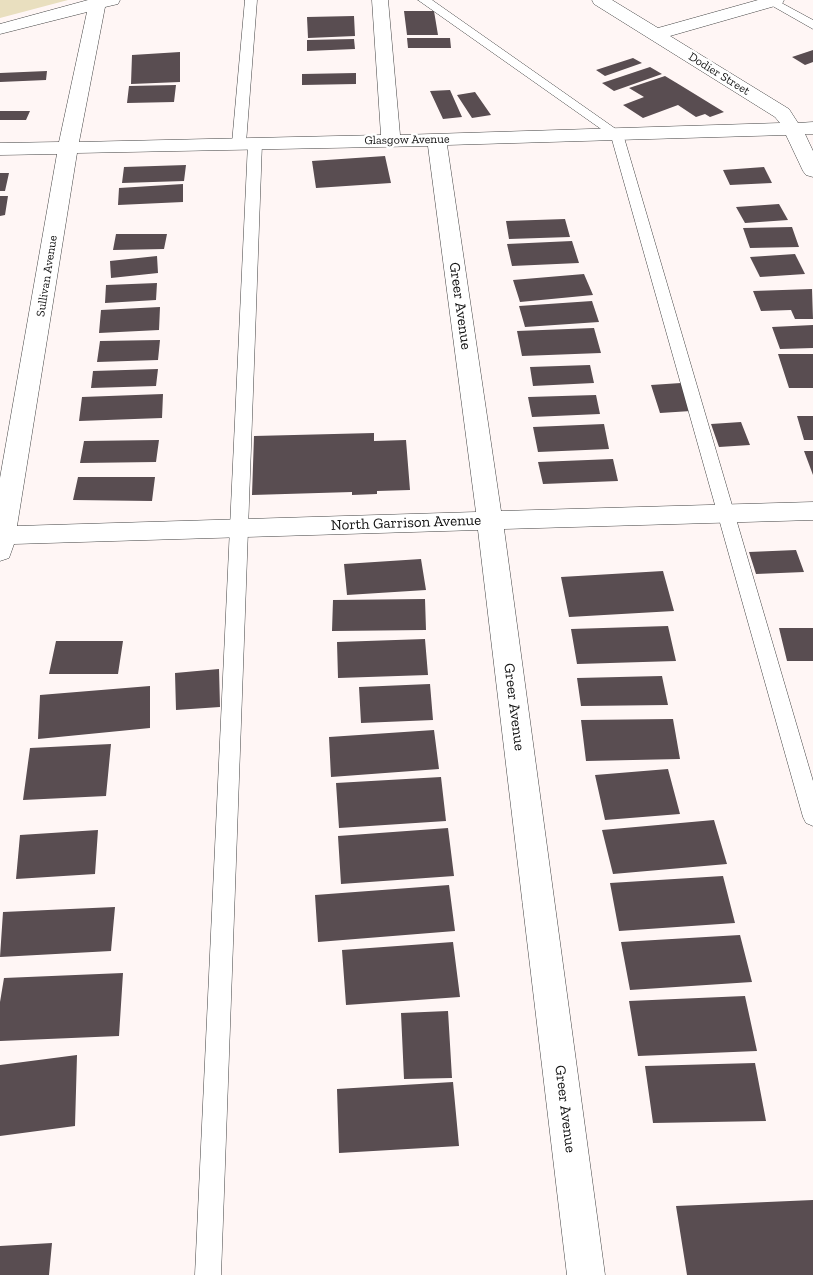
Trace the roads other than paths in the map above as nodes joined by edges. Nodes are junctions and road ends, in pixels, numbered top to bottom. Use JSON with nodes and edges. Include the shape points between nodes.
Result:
{"nodes":[{"id":1,"x":251,"y":0,"type":"edge"},
{"id":2,"x":380,"y":0,"type":"edge"},
{"id":3,"x":424,"y":0,"type":"edge"},
{"id":4,"x":600,"y":0,"type":"edge"},
{"id":5,"x":772,"y":0,"type":"edge"},
{"id":6,"x":101,"y":1,"type":"edge"},
{"id":7,"x":813,"y":25,"type":"edge"},
{"id":8,"x":0,"y":30,"type":"edge"},
{"id":9,"x":656,"y":34,"type":"junction"},
{"id":10,"x":793,"y":128,"type":"junction"},
{"id":11,"x":813,"y":128,"type":"edge"},
{"id":12,"x":617,"y":134,"type":"junction"},
{"id":13,"x":391,"y":140,"type":"junction"},
{"id":14,"x":437,"y":140,"type":"junction"},
{"id":15,"x":247,"y":143,"type":"junction"},
{"id":16,"x":68,"y":147,"type":"junction"},
{"id":17,"x":0,"y":149,"type":"edge"},
{"id":18,"x":813,"y":171,"type":"edge"},
{"id":19,"x":813,"y":511,"type":"edge"},
{"id":20,"x":725,"y":513,"type":"junction"},
{"id":21,"x":490,"y":520,"type":"junction"},
{"id":22,"x":238,"y":528,"type":"junction"},
{"id":23,"x":1,"y":541,"type":"edge"},
{"id":24,"x":813,"y":817,"type":"edge"},
{"id":25,"x":208,"y":1275,"type":"edge"},
{"id":26,"x":586,"y":1275,"type":"edge"}],
"edges":[{"from":1,"to":15,"type":"lane"},
{"from":2,"to":13,"type":"street"},
{"from":3,"to":12,"type":"lane"},
{"from":4,"to":9,"type":"street","name":"Dodier Street"},
{"from":5,"to":7,"type":"lane"},
{"from":5,"to":9,"type":"street"},
{"from":6,"to":8,"type":"street"},
{"from":6,"to":16,"type":"street","name":"Sullivan Avenue"},
{"from":9,"to":10,"type":"street","name":"Dodier Street","via":[[782,113]]},
{"from":10,"to":11,"type":"street","name":"Glasgow Avenue"},
{"from":10,"to":12,"type":"street","name":"Glasgow Avenue"},
{"from":10,"to":18,"type":"street","name":"Dodier Street"},
{"from":12,"to":14,"type":"street","name":"Glasgow Avenue"},
{"from":12,"to":20,"type":"lane"},
{"from":13,"to":14,"type":"street","name":"Glasgow Avenue"},
{"from":13,"to":15,"type":"street","name":"Glasgow Avenue"},
{"from":14,"to":21,"type":"street","name":"Greer Avenue"},
{"from":15,"to":16,"type":"street","name":"Glasgow Avenue"},
{"from":15,"to":22,"type":"lane"},
{"from":16,"to":17,"type":"street","name":"Glasgow Avenue"},
{"from":16,"to":23,"type":"street","name":"Sullivan Avenue"},
{"from":19,"to":20,"type":"street","name":"North Garrison Avenue"},
{"from":20,"to":21,"type":"street","name":"North Garrison Avenue"},
{"from":20,"to":24,"type":"lane"},
{"from":21,"to":22,"type":"street","name":"North Garrison Avenue"},
{"from":21,"to":26,"type":"street","name":"Greer Avenue"},
{"from":22,"to":23,"type":"street","name":"North Garrison Avenue"},
{"from":22,"to":25,"type":"lane"}]}
